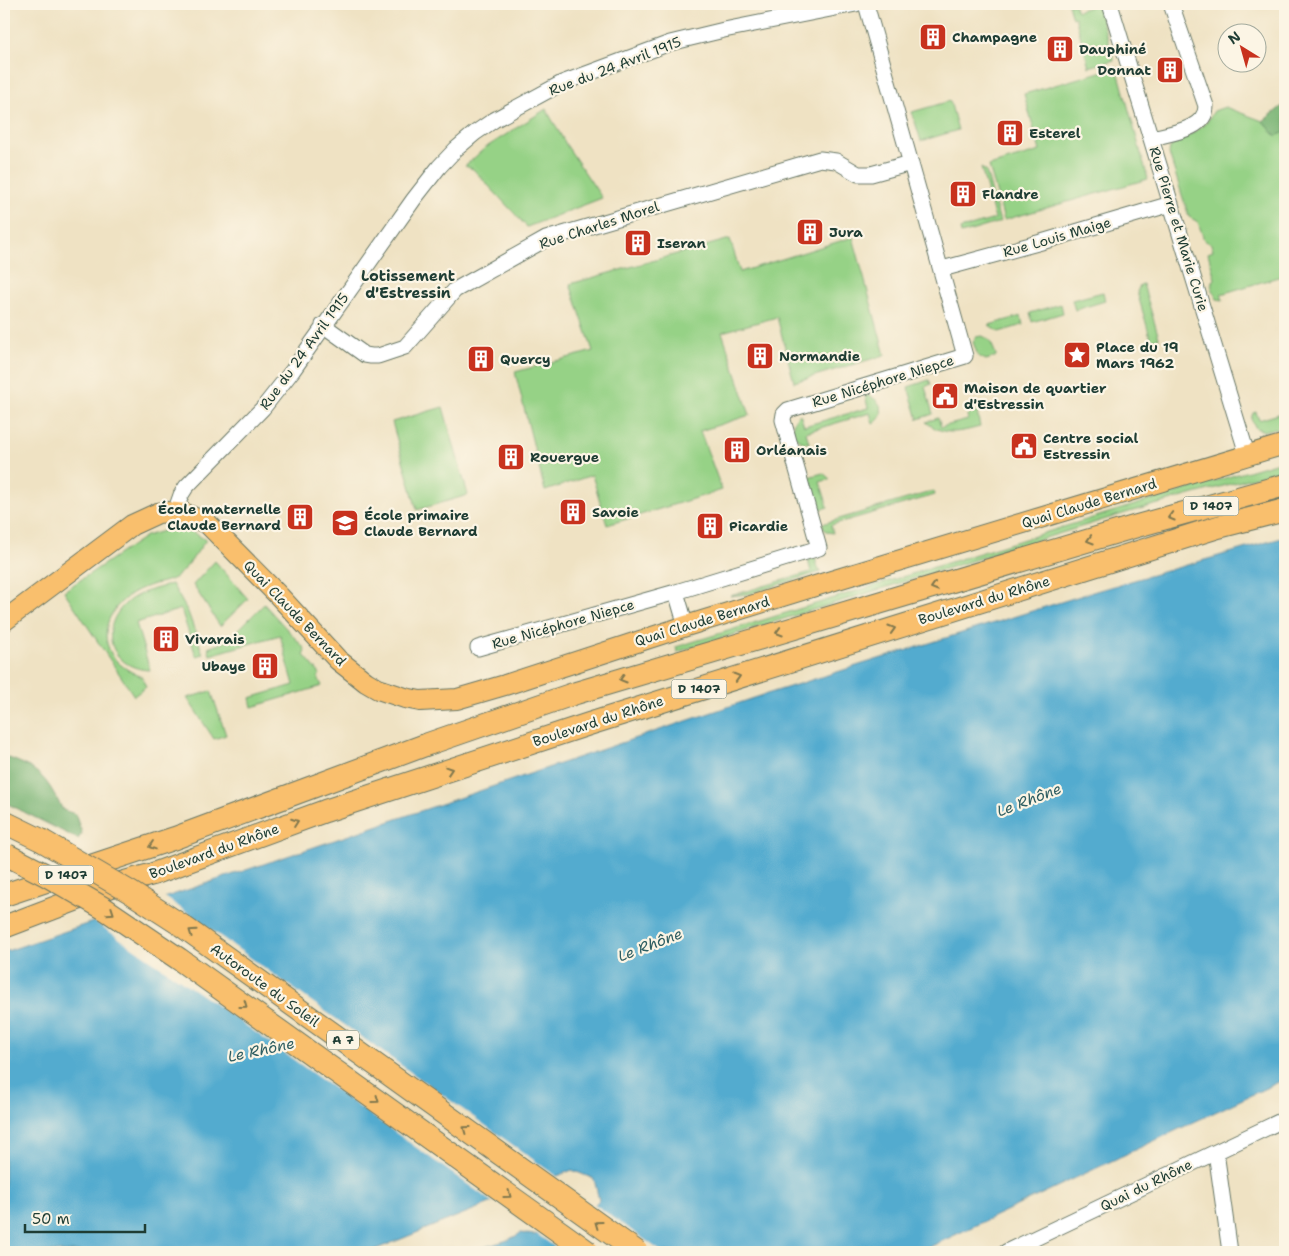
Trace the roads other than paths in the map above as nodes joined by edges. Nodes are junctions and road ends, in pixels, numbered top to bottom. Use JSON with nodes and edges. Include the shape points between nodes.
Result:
{"nodes":[{"id":1,"x":856,"y":4,"type":"edge"},
{"id":2,"x":866,"y":4,"type":"edge"},
{"id":3,"x":1110,"y":4,"type":"edge"},
{"id":4,"x":1172,"y":4,"type":"edge"},
{"id":5,"x":1152,"y":138,"type":"junction"},
{"id":6,"x":911,"y":163,"type":"junction"},
{"id":7,"x":1171,"y":204,"type":"junction"},
{"id":8,"x":942,"y":269,"type":"junction"},
{"id":9,"x":323,"y":326,"type":"junction"},
{"id":10,"x":1285,"y":444,"type":"edge"},
{"id":11,"x":1248,"y":454,"type":"junction"},
{"id":12,"x":1285,"y":485,"type":"edge"},
{"id":13,"x":1285,"y":510,"type":"edge"},
{"id":14,"x":176,"y":512,"type":"junction"},
{"id":15,"x":676,"y":592,"type":"junction"},
{"id":16,"x":4,"y":621,"type":"edge"},
{"id":17,"x":686,"y":626,"type":"junction"},
{"id":18,"x":478,"y":648,"type":"dead end"},
{"id":19,"x":4,"y":822,"type":"edge"},
{"id":20,"x":5,"y":854,"type":"edge"},
{"id":21,"x":117,"y":884,"type":"junction"},
{"id":22,"x":4,"y":895,"type":"edge"},
{"id":23,"x":4,"y":914,"type":"edge"},
{"id":24,"x":4,"y":927,"type":"edge"},
{"id":25,"x":1285,"y":1119,"type":"edge"},
{"id":26,"x":1216,"y":1152,"type":"junction"},
{"id":27,"x":588,"y":1252,"type":"edge"},
{"id":28,"x":638,"y":1252,"type":"edge"},
{"id":29,"x":1006,"y":1252,"type":"edge"},
{"id":30,"x":1230,"y":1252,"type":"edge"}],
"edges":[{"from":1,"to":9,"type":"street","name":"Rue du 24 Avril 1915","via":[[670,44],[562,83],[494,120],[456,149],[439,167]]},
{"from":2,"to":6,"type":"street","name":"Rue Nicéphore Niepce"},
{"from":3,"to":5,"type":"street","name":"Rue Pierre et Marie Curie"},
{"from":4,"to":5,"type":"street","via":[[1206,112],[1193,126]]},
{"from":5,"to":7,"type":"street","name":"Rue Pierre et Marie Curie"},
{"from":6,"to":8,"type":"street","name":"Rue Nicéphore Niepce"},
{"from":6,"to":9,"type":"street","name":"Rue Charles Morel","via":[[871,174],[858,174],[836,160],[820,159],[546,239],[455,290],[405,347],[378,356],[365,355]]},
{"from":7,"to":8,"type":"street","name":"Rue Louis Maige"},
{"from":7,"to":11,"type":"street","name":"Rue Pierre et Marie Curie"},
{"from":8,"to":15,"type":"street","name":"Rue Nicéphore Niepce","via":[[965,356],[788,410],[784,414],[819,548]]},
{"from":9,"to":14,"type":"street","name":"Rue du 24 Avril 1915","via":[[263,408],[186,487]]},
{"from":10,"to":11,"type":"main road","name":"Quai Claude Bernard"},
{"from":11,"to":17,"type":"main road","name":"Quai Claude Bernard"},
{"from":12,"to":22,"type":"highway","name":"Boulevard du Rhône","number":"D 1407","one_way":true,"via":[[809,622],[576,694],[428,744],[175,838]]},
{"from":21,"to":13,"type":"highway","name":"Boulevard du Rhône","number":"D 1407","one_way":true,"via":[[588,724],[1209,530]]},
{"from":14,"to":16,"type":"main road","via":[[158,513],[132,525]]},
{"from":14,"to":17,"type":"main road","name":"Quai Claude Bernard","via":[[208,524],[338,660],[378,689],[405,698],[441,701],[471,696]]},
{"from":15,"to":17,"type":"street"},
{"from":15,"to":18,"type":"street","name":"Rue Nicéphore Niepce"},
{"from":28,"to":19,"type":"highway","name":"Autoroute du Soleil","number":"A 7","one_way":true,"bridge":true,"via":[[181,925],[41,840]]},
{"from":20,"to":27,"type":"highway","name":"Autoroute du Soleil","number":"A 7","one_way":true,"bridge":true,"via":[[105,909],[179,959]]},
{"from":21,"to":23,"type":"highway"},
{"from":21,"to":24,"type":"highway","name":"Boulevard du Rhône","number":"D 1407"},
{"from":25,"to":26,"type":"street","name":"Quai du Rhône"},
{"from":26,"to":29,"type":"street","name":"Quai du Rhône"},
{"from":26,"to":30,"type":"street"}]}
